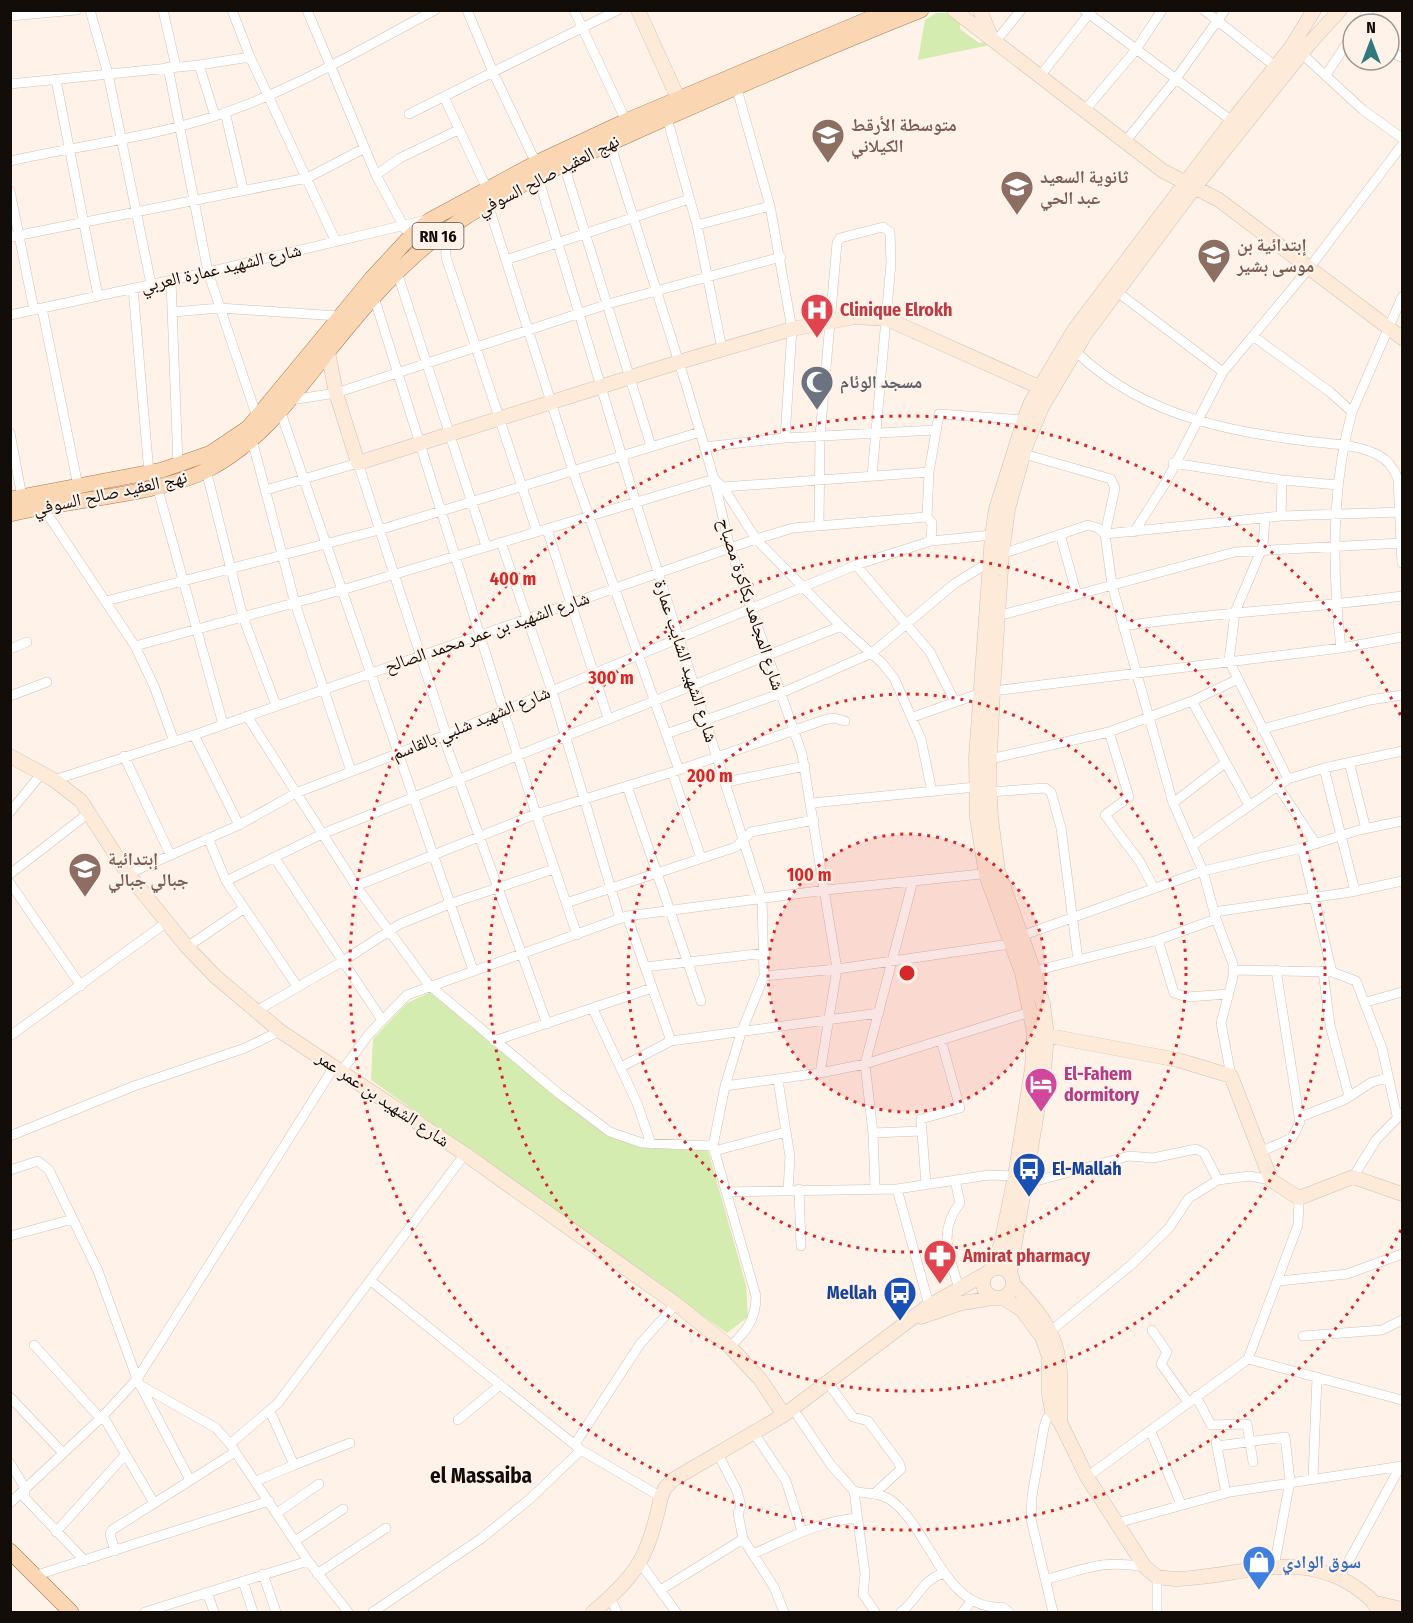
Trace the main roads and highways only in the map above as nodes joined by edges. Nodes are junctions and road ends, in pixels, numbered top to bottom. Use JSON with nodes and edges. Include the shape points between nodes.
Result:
{"nodes":[{"id":1,"x":890,"y":10,"type":"edge"},
{"id":2,"x":921,"y":10,"type":"edge"},
{"id":3,"x":681,"y":104,"type":"junction"},
{"id":4,"x":537,"y":170,"type":"junction"},
{"id":5,"x":487,"y":197,"type":"junction"},
{"id":6,"x":430,"y":220,"type":"junction"},
{"id":7,"x":406,"y":231,"type":"junction"},
{"id":8,"x":445,"y":231,"type":"junction"},
{"id":9,"x":431,"y":241,"type":"junction"},
{"id":10,"x":153,"y":480,"type":"junction"},
{"id":11,"x":16,"y":498,"type":"edge"},
{"id":12,"x":10,"y":514,"type":"edge"},
{"id":13,"x":10,"y":1551,"type":"edge"},
{"id":14,"x":10,"y":1566,"type":"edge"},
{"id":15,"x":57,"y":1612,"type":"edge"},
{"id":16,"x":71,"y":1612,"type":"edge"}],
"edges":[{"from":1,"to":3,"type":"main road","name":"نهج العقيد صالح السوفي","number":"RN 16"},
{"from":2,"to":3,"type":"main road","name":"نهج العقيد صالح السوفي","number":"RN 16","via":[[736,86]]},
{"from":3,"to":4,"type":"main road","name":"نهج العقيد صالح السوفي","number":"RN 16","via":[[627,121]]},
{"from":3,"to":4,"type":"main road","name":"نهج العقيد صالح السوفي","number":"RN 16","via":[[667,118],[564,165]]},
{"from":4,"to":5,"type":"main road","name":"نهج العقيد صالح السوفي","number":"RN 16"},
{"from":5,"to":6,"type":"main road","name":"نهج العقيد صالح السوفي","number":"RN 16"},
{"from":5,"to":8,"type":"main road","name":"نهج العقيد صالح السوفي","number":"RN 16"},
{"from":6,"to":7,"type":"main road","name":"نهج العقيد صالح السوفي","number":"RN 16"},
{"from":6,"to":8,"type":"main road"},
{"from":7,"to":9,"type":"main road"},
{"from":7,"to":10,"type":"main road","name":"نهج العقيد صالح السوفي","number":"RN 16","via":[[248,428],[212,453],[178,465]]},
{"from":8,"to":9,"type":"main road","name":"نهج العقيد صالح السوفي","number":"RN 16"},
{"from":9,"to":10,"type":"main road","name":"نهج العقيد صالح السوفي","number":"RN 16","via":[[374,297],[281,413],[252,440],[206,470]]},
{"from":10,"to":11,"type":"main road","name":"نهج العقيد صالح السوفي","number":"RN 16","via":[[78,486]]},
{"from":10,"to":12,"type":"main road","name":"نهج العقيد صالح السوفي","number":"RN 16"},
{"from":13,"to":16,"type":"main road"},
{"from":14,"to":15,"type":"main road"}]}
